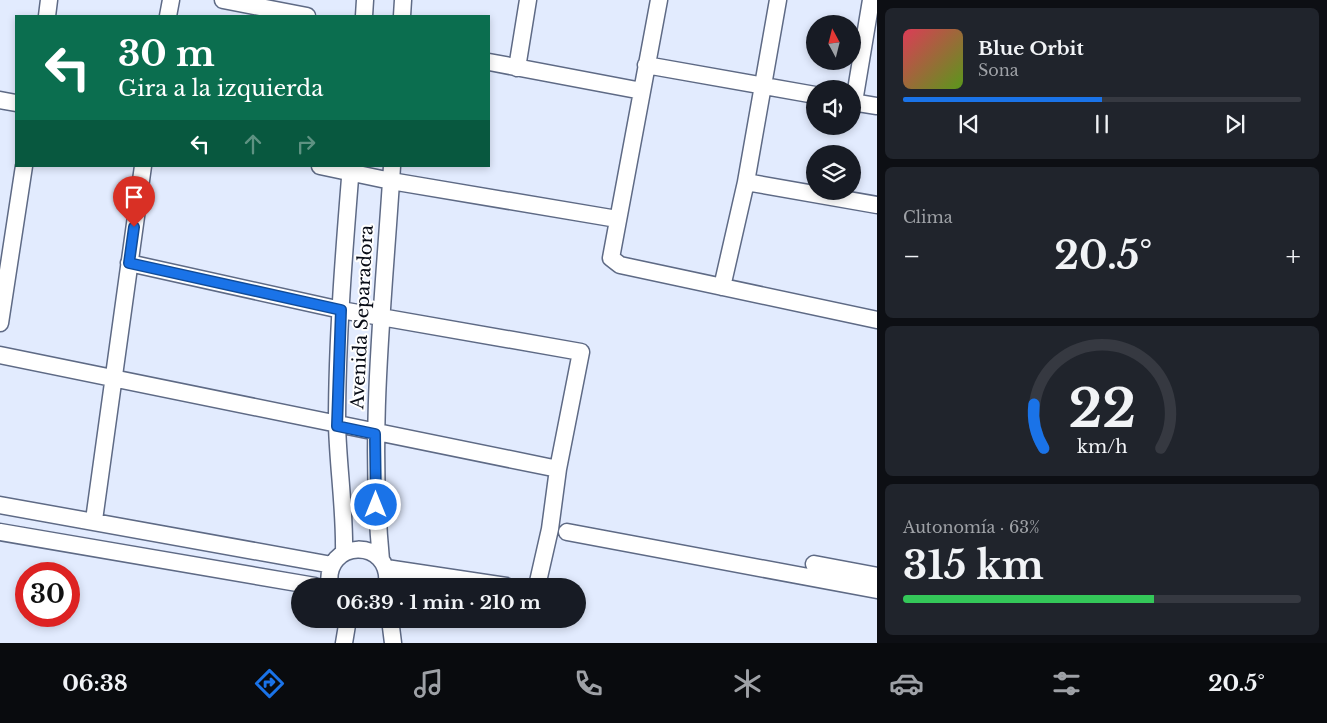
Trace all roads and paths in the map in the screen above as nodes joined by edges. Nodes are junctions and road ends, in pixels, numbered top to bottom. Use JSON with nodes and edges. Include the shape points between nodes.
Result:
{"nodes":[{"id":1,"x":49,"y":0,"type":"edge"},
{"id":2,"x":171,"y":0,"type":"edge"},
{"id":3,"x":223,"y":0,"type":"edge"},
{"id":4,"x":365,"y":0,"type":"edge"},
{"id":5,"x":403,"y":0,"type":"edge"},
{"id":6,"x":528,"y":0,"type":"edge"},
{"id":7,"x":659,"y":0,"type":"edge"},
{"id":8,"x":778,"y":0,"type":"edge"},
{"id":9,"x":870,"y":0,"type":"edge"},
{"id":10,"x":47,"y":15,"type":"edge"},
{"id":11,"x":168,"y":15,"type":"edge"},
{"id":12,"x":302,"y":15,"type":"edge"},
{"id":13,"x":364,"y":15,"type":"edge"},
{"id":14,"x":402,"y":15,"type":"edge"},
{"id":15,"x":490,"y":62,"type":"edge"},
{"id":16,"x":646,"y":65,"type":"junction"},
{"id":17,"x":517,"y":68,"type":"junction"},
{"id":18,"x":857,"y":80,"type":"edge"},
{"id":19,"x":763,"y":86,"type":"junction"},
{"id":20,"x":642,"y":91,"type":"junction"},
{"id":21,"x":806,"y":93,"type":"edge"},
{"id":22,"x":0,"y":100,"type":"edge"},
{"id":23,"x":15,"y":103,"type":"edge"},
{"id":24,"x":861,"y":103,"type":"edge"},
{"id":25,"x":877,"y":106,"type":"edge"},
{"id":26,"x":24,"y":167,"type":"edge"},
{"id":27,"x":143,"y":167,"type":"edge"},
{"id":28,"x":328,"y":167,"type":"edge"},
{"id":29,"x":351,"y":170,"type":"edge"},
{"id":30,"x":391,"y":174,"type":"edge"},
{"id":31,"x":746,"y":182,"type":"junction"},
{"id":32,"x":877,"y":205,"type":"edge"},
{"id":33,"x":618,"y":218,"type":"junction"},
{"id":34,"x":6,"y":236,"type":"edge"},
{"id":35,"x":129,"y":263,"type":"junction"},
{"id":36,"x":722,"y":287,"type":"junction"},
{"id":37,"x":341,"y":310,"type":"junction"},
{"id":38,"x":380,"y":316,"type":"junction"},
{"id":39,"x":877,"y":320,"type":"edge"},
{"id":40,"x":0,"y":323,"type":"edge"},
{"id":41,"x":0,"y":355,"type":"edge"},
{"id":42,"x":112,"y":379,"type":"junction"},
{"id":43,"x":337,"y":426,"type":"junction"},
{"id":44,"x":375,"y":434,"type":"junction"},
{"id":45,"x":558,"y":469,"type":"junction"},
{"id":46,"x":0,"y":505,"type":"edge"},
{"id":47,"x":94,"y":520,"type":"junction"},
{"id":48,"x":0,"y":532,"type":"edge"},
{"id":49,"x":567,"y":532,"type":"dead end"},
{"id":50,"x":338,"y":559,"type":"junction"},
{"id":51,"x":384,"y":564,"type":"junction"},
{"id":52,"x":814,"y":564,"type":"dead end"},
{"id":53,"x":877,"y":576,"type":"edge"},
{"id":54,"x":329,"y":578,"type":"edge"},
{"id":55,"x":386,"y":578,"type":"edge"},
{"id":56,"x":462,"y":578,"type":"edge"},
{"id":57,"x":539,"y":578,"type":"edge"},
{"id":58,"x":291,"y":582,"type":"edge"},
{"id":59,"x":877,"y":590,"type":"edge"},
{"id":60,"x":346,"y":628,"type":"edge"},
{"id":61,"x":391,"y":628,"type":"edge"},
{"id":62,"x":344,"y":643,"type":"edge"},
{"id":63,"x":393,"y":643,"type":"edge"}],
"edges":[{"from":1,"to":10,"type":"street"},
{"from":2,"to":11,"type":"street"},
{"from":3,"to":12,"type":"street"},
{"from":4,"to":13,"type":"street"},
{"from":5,"to":14,"type":"street"},
{"from":6,"to":17,"type":"street"},
{"from":7,"to":16,"type":"street"},
{"from":8,"to":19,"type":"street"},
{"from":9,"to":18,"type":"street"},
{"from":15,"to":17,"type":"street"},
{"from":16,"to":19,"type":"street"},
{"from":16,"to":20,"type":"street"},
{"from":17,"to":20,"type":"street"},
{"from":19,"to":21,"type":"street"},
{"from":19,"to":31,"type":"street"},
{"from":20,"to":33,"type":"street"},
{"from":22,"to":23,"type":"street"},
{"from":24,"to":25,"type":"street"},
{"from":26,"to":34,"type":"street"},
{"from":27,"to":35,"type":"street"},
{"from":28,"to":29,"type":"street"},
{"from":29,"to":30,"type":"street"},
{"from":29,"to":37,"type":"street","name":"Avenida Separadora"},
{"from":30,"to":33,"type":"street"},
{"from":30,"to":38,"type":"street","name":"Avenida Separadora"},
{"from":31,"to":32,"type":"street"},
{"from":31,"to":36,"type":"street"},
{"from":33,"to":36,"type":"street","via":[[611,258],[620,265]]},
{"from":34,"to":40,"type":"street"},
{"from":35,"to":37,"type":"street"},
{"from":35,"to":42,"type":"street"},
{"from":36,"to":39,"type":"street"},
{"from":37,"to":38,"type":"street"},
{"from":37,"to":43,"type":"street","name":"Avenida Separadora"},
{"from":38,"to":44,"type":"street","name":"Avenida Separadora"},
{"from":38,"to":45,"type":"street","via":[[581,352]]},
{"from":41,"to":42,"type":"street"},
{"from":42,"to":43,"type":"street"},
{"from":42,"to":47,"type":"street"},
{"from":43,"to":44,"type":"street"},
{"from":43,"to":50,"type":"street","name":"Avenida Separadora","via":[[344,518]]},
{"from":44,"to":45,"type":"street"},
{"from":44,"to":51,"type":"street","name":"Avenida Separadora","via":[[376,505]]},
{"from":45,"to":57,"type":"street","via":[[550,529]]},
{"from":46,"to":47,"type":"street"},
{"from":47,"to":50,"type":"street"},
{"from":48,"to":58,"type":"street"},
{"from":49,"to":59,"type":"street"},
{"from":50,"to":51,"type":"street","via":[[353,550],[364,550],[373,553]]},
{"from":50,"to":54,"type":"street","name":"Avenida Separadora"},
{"from":51,"to":55,"type":"street","name":"Avenida Separadora"},
{"from":51,"to":56,"type":"street"},
{"from":52,"to":53,"type":"street"},
{"from":60,"to":62,"type":"street"},
{"from":61,"to":63,"type":"street"}]}
